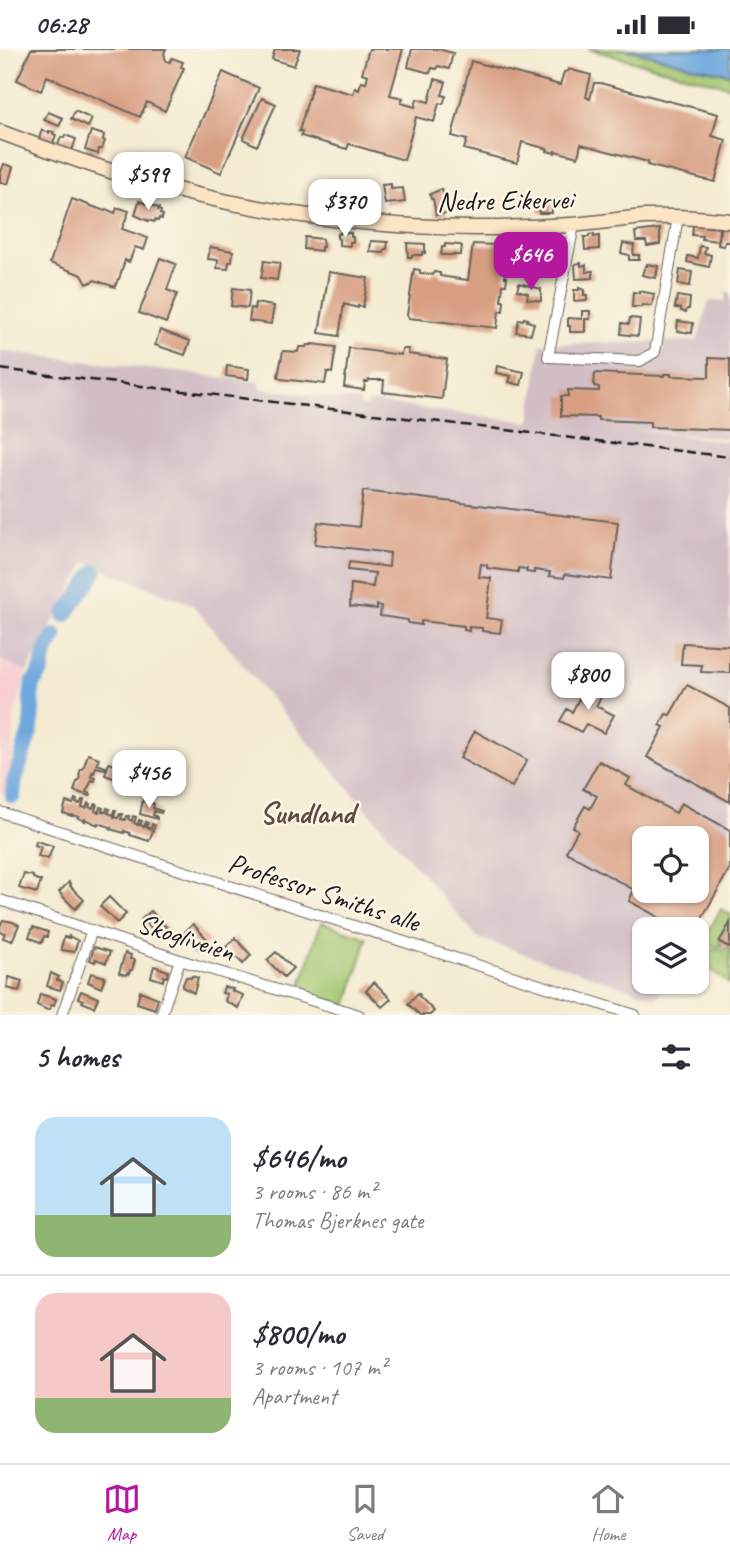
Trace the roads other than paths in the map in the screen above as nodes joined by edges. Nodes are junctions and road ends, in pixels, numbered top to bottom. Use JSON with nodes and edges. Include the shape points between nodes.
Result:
{"nodes":[{"id":1,"x":0,"y":132,"type":"edge"},
{"id":2,"x":678,"y":216,"type":"junction"},
{"id":3,"x":730,"y":221,"type":"edge"},
{"id":4,"x":574,"y":225,"type":"junction"},
{"id":5,"x":0,"y":812,"type":"edge"},
{"id":6,"x":0,"y":900,"type":"edge"},
{"id":7,"x":92,"y":930,"type":"junction"},
{"id":8,"x":180,"y":960,"type":"junction"},
{"id":9,"x":62,"y":1015,"type":"edge"},
{"id":10,"x":161,"y":1015,"type":"edge"},
{"id":11,"x":359,"y":1015,"type":"edge"},
{"id":12,"x":635,"y":1015,"type":"edge"}],
"edges":[{"from":1,"to":4,"type":"main road","name":"Nedre Eikervei","via":[[130,177],[254,207],[396,225]]},
{"from":2,"to":3,"type":"main road","name":"Nedre Eikervei"},
{"from":2,"to":4,"type":"main road","name":"Nedre Eikervei"},
{"from":2,"to":4,"type":"street","via":[[655,352],[640,361],[548,357]]},
{"from":5,"to":12,"type":"street","name":"Professor Smiths alle"},
{"from":6,"to":7,"type":"street","name":"Skogliveien"},
{"from":7,"to":8,"type":"street","name":"Skogliveien"},
{"from":7,"to":9,"type":"street"},
{"from":8,"to":10,"type":"street"},
{"from":8,"to":11,"type":"street","name":"Skogliveien"}]}
